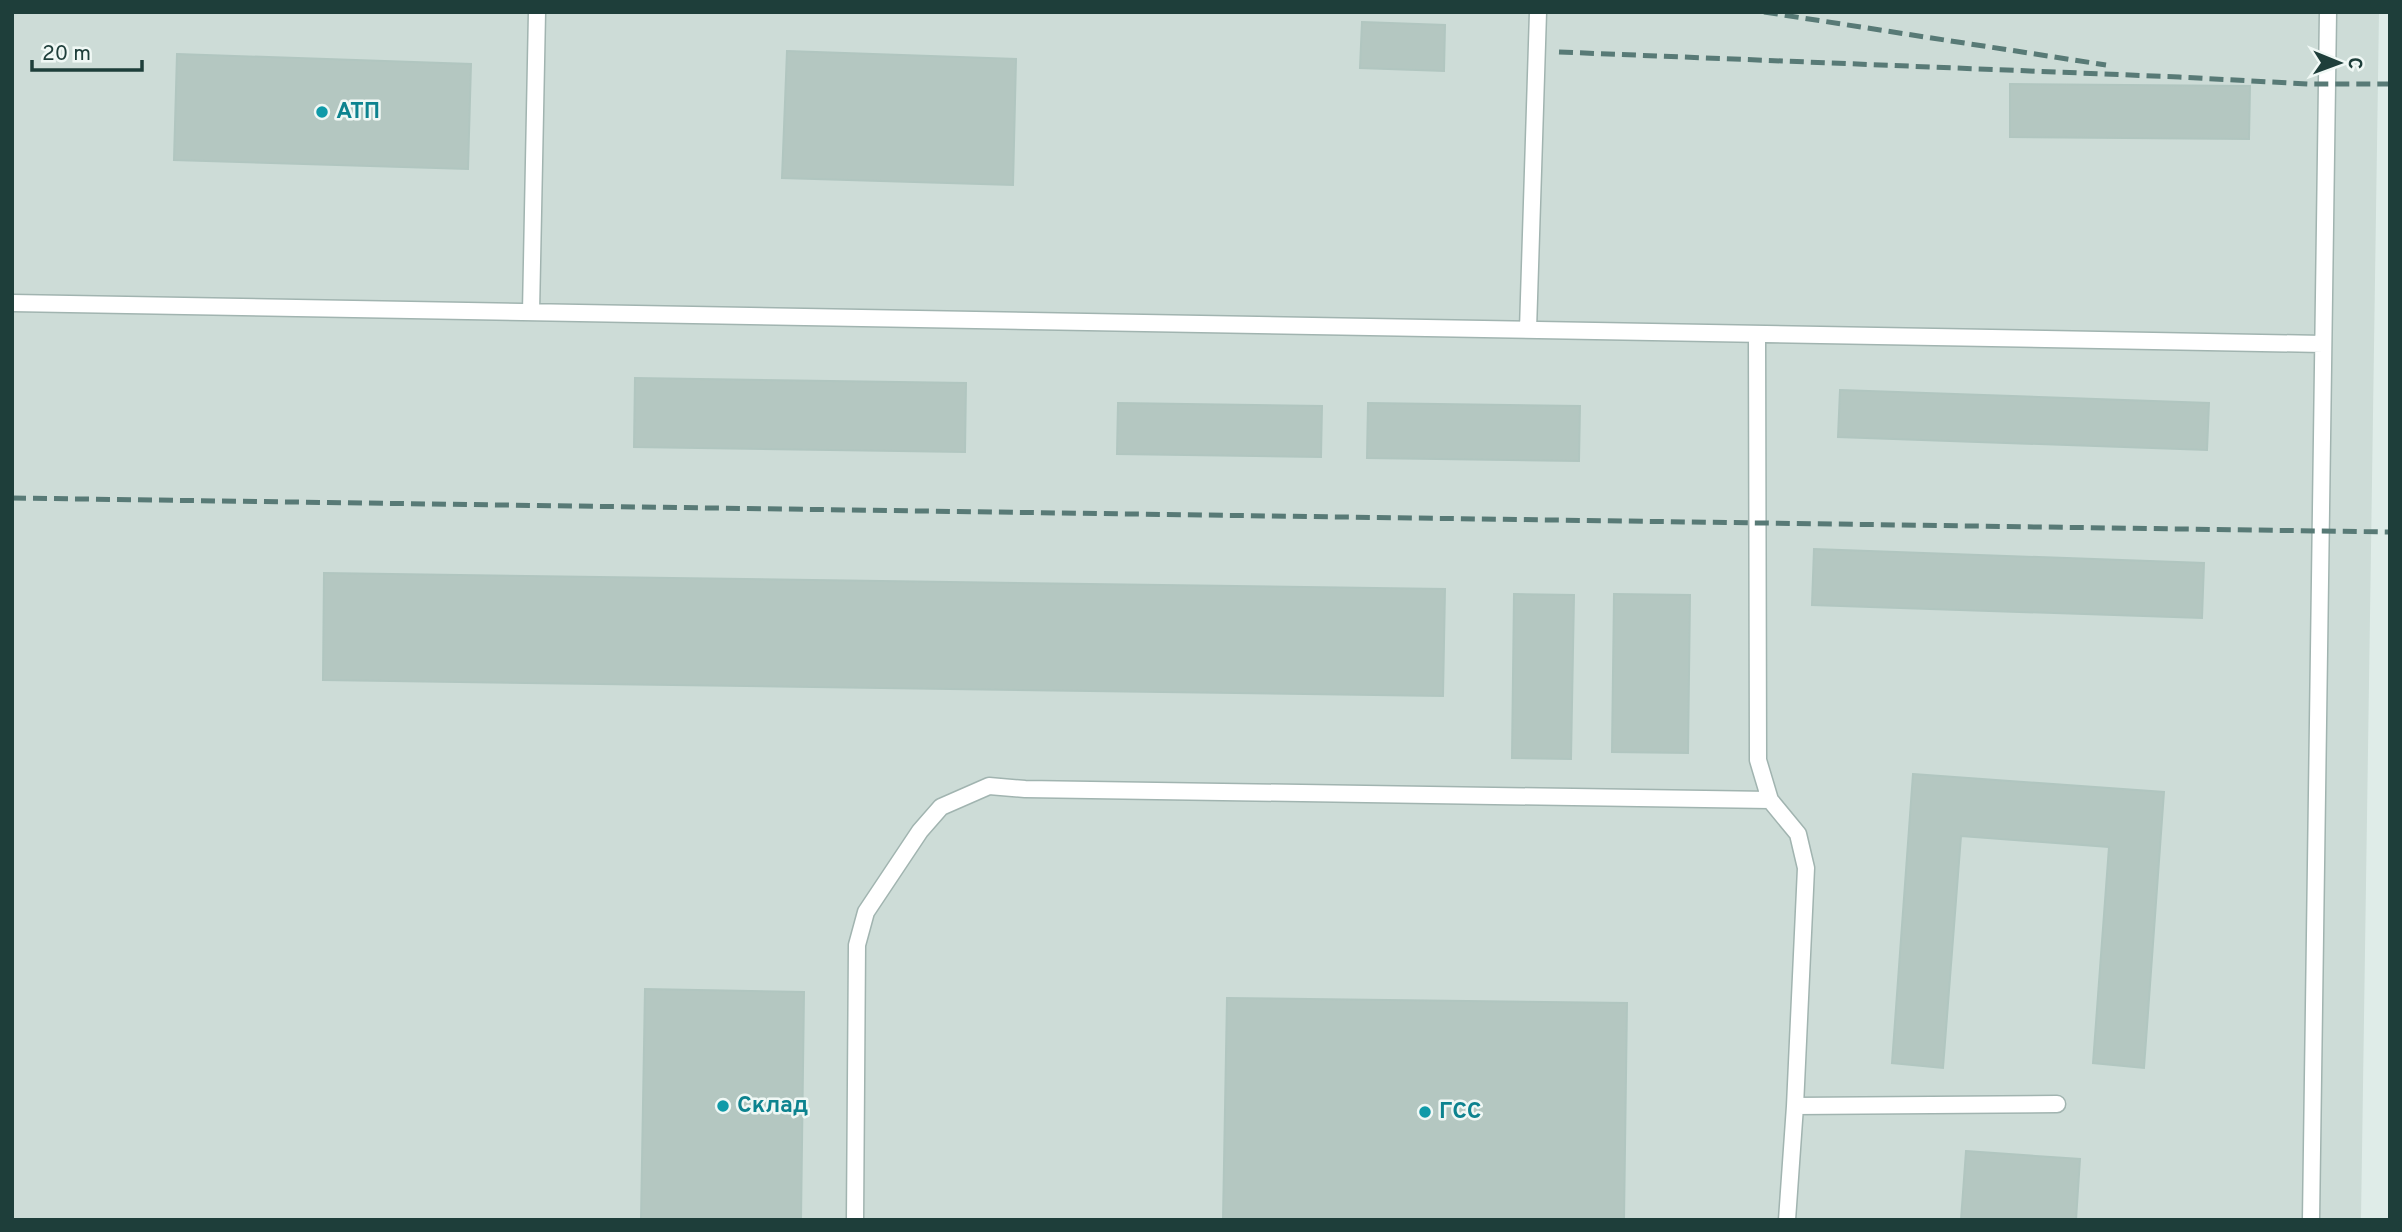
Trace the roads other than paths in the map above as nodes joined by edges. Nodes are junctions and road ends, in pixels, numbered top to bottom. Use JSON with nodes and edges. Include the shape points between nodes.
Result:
{"nodes":[{"id":1,"x":537,"y":12,"type":"edge"},
{"id":2,"x":1538,"y":12,"type":"edge"},
{"id":3,"x":2328,"y":12,"type":"edge"},
{"id":4,"x":12,"y":303,"type":"edge"},
{"id":5,"x":531,"y":312,"type":"junction"},
{"id":6,"x":1528,"y":330,"type":"junction"},
{"id":7,"x":1757,"y":334,"type":"junction"},
{"id":8,"x":2323,"y":344,"type":"junction"},
{"id":9,"x":1769,"y":800,"type":"junction"},
{"id":10,"x":2057,"y":1104,"type":"dead end"},
{"id":11,"x":1796,"y":1106,"type":"junction"},
{"id":12,"x":855,"y":1220,"type":"edge"},
{"id":13,"x":1787,"y":1220,"type":"edge"},
{"id":14,"x":2311,"y":1220,"type":"edge"}],
"edges":[{"from":1,"to":5,"type":"lane"},
{"from":2,"to":6,"type":"lane"},
{"from":3,"to":8,"type":"lane"},
{"from":4,"to":5,"type":"lane"},
{"from":5,"to":6,"type":"lane"},
{"from":6,"to":7,"type":"lane"},
{"from":7,"to":8,"type":"lane"},
{"from":7,"to":9,"type":"lane","via":[[1758,760]]},
{"from":8,"to":14,"type":"lane"},
{"from":9,"to":11,"type":"lane","via":[[1798,834],[1806,868]]},
{"from":9,"to":12,"type":"lane","via":[[989,786],[966,794],[941,807],[920,831],[866,912],[857,945]]},
{"from":10,"to":11,"type":"lane"},
{"from":11,"to":13,"type":"lane"}]}
